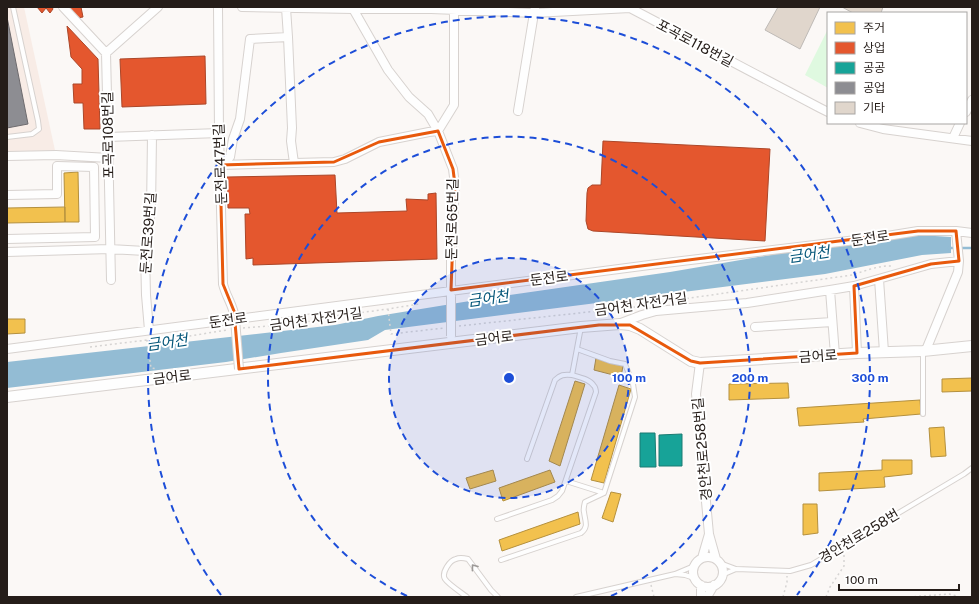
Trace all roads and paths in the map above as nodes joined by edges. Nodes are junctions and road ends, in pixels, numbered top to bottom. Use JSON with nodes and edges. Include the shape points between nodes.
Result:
{"nodes":[{"id":1,"x":13,"y":7,"type":"edge"},
{"id":2,"x":63,"y":7,"type":"edge"},
{"id":3,"x":158,"y":7,"type":"edge"},
{"id":4,"x":218,"y":7,"type":"edge"},
{"id":5,"x":242,"y":7,"type":"edge"},
{"id":6,"x":286,"y":8,"type":"edge"},
{"id":7,"x":353,"y":8,"type":"edge"},
{"id":8,"x":430,"y":8,"type":"edge"},
{"id":9,"x":628,"y":8,"type":"edge"},
{"id":10,"x":454,"y":10,"type":"junction"},
{"id":11,"x":534,"y":10,"type":"edge"},
{"id":12,"x":288,"y":37,"type":"junction"},
{"id":13,"x":106,"y":53,"type":"junction"},
{"id":14,"x":972,"y":100,"type":"edge"},
{"id":15,"x":967,"y":110,"type":"edge"},
{"id":16,"x":518,"y":111,"type":"dead end"},
{"id":17,"x":827,"y":112,"type":"edge"},
{"id":18,"x":864,"y":124,"type":"edge"},
{"id":19,"x":960,"y":124,"type":"edge"},
{"id":20,"x":438,"y":131,"type":"junction"},
{"id":21,"x":219,"y":134,"type":"junction"},
{"id":22,"x":152,"y":135,"type":"junction"},
{"id":23,"x":7,"y":137,"type":"edge"},
{"id":24,"x":108,"y":137,"type":"junction"},
{"id":25,"x":953,"y":138,"type":"junction"},
{"id":26,"x":972,"y":141,"type":"edge"},
{"id":27,"x":7,"y":156,"type":"edge"},
{"id":28,"x":109,"y":158,"type":"junction"},
{"id":29,"x":294,"y":163,"type":"junction"},
{"id":30,"x":220,"y":165,"type":"junction"},
{"id":31,"x":7,"y":194,"type":"edge"},
{"id":32,"x":956,"y":231,"type":"junction"},
{"id":33,"x":972,"y":233,"type":"edge"},
{"id":34,"x":7,"y":238,"type":"edge"},
{"id":35,"x":110,"y":249,"type":"junction"},
{"id":36,"x":145,"y":251,"type":"junction"},
{"id":37,"x":7,"y":252,"type":"edge"},
{"id":38,"x":959,"y":261,"type":"junction"},
{"id":39,"x":894,"y":266,"type":"dead end"},
{"id":40,"x":879,"y":279,"type":"junction"},
{"id":41,"x":111,"y":280,"type":"dead end"},
{"id":42,"x":854,"y":286,"type":"junction"},
{"id":43,"x":830,"y":290,"type":"junction"},
{"id":44,"x":430,"y":293,"type":"junction"},
{"id":45,"x":451,"y":294,"type":"junction"},
{"id":46,"x":659,"y":302,"type":"dead end"},
{"id":47,"x":651,"y":304,"type":"dead end"},
{"id":48,"x":388,"y":309,"type":"junction"},
{"id":49,"x":235,"y":319,"type":"junction"},
{"id":50,"x":832,"y":322,"type":"junction"},
{"id":51,"x":620,"y":324,"type":"junction"},
{"id":52,"x":453,"y":327,"type":"dead end"},
{"id":53,"x":581,"y":327,"type":"junction"},
{"id":54,"x":755,"y":327,"type":"dead end"},
{"id":55,"x":446,"y":328,"type":"dead end"},
{"id":56,"x":238,"y":329,"type":"dead end"},
{"id":57,"x":149,"y":330,"type":"junction"},
{"id":58,"x":232,"y":330,"type":"dead end"},
{"id":59,"x":147,"y":340,"type":"junction"},
{"id":60,"x":451,"y":340,"type":"junction"},
{"id":61,"x":972,"y":346,"type":"edge"},
{"id":62,"x":87,"y":347,"type":"dead end"},
{"id":63,"x":7,"y":349,"type":"edge"},
{"id":64,"x":577,"y":349,"type":"junction"},
{"id":65,"x":924,"y":350,"type":"junction"},
{"id":66,"x":884,"y":352,"type":"junction"},
{"id":67,"x":857,"y":353,"type":"junction"},
{"id":68,"x":835,"y":355,"type":"junction"},
{"id":69,"x":700,"y":363,"type":"junction"},
{"id":70,"x":239,"y":369,"type":"junction"},
{"id":71,"x":158,"y":370,"type":"dead end"},
{"id":72,"x":572,"y":375,"type":"junction"},
{"id":73,"x":7,"y":397,"type":"edge"},
{"id":74,"x":923,"y":414,"type":"dead end"},
{"id":75,"x":527,"y":459,"type":"dead end"},
{"id":76,"x":972,"y":468,"type":"edge"},
{"id":77,"x":566,"y":481,"type":"junction"},
{"id":78,"x":604,"y":493,"type":"junction"},
{"id":79,"x":497,"y":519,"type":"dead end"},
{"id":80,"x":709,"y":534,"type":"junction"},
{"id":81,"x":844,"y":545,"type":"junction"},
{"id":82,"x":702,"y":558,"type":"junction"},
{"id":83,"x":501,"y":560,"type":"dead end"},
{"id":84,"x":718,"y":561,"type":"junction"},
{"id":85,"x":694,"y":566,"type":"junction"},
{"id":86,"x":736,"y":569,"type":"junction"},
{"id":87,"x":786,"y":570,"type":"junction"},
{"id":88,"x":675,"y":574,"type":"junction"},
{"id":89,"x":722,"y":576,"type":"junction"},
{"id":90,"x":694,"y":578,"type":"junction"},
{"id":91,"x":650,"y":580,"type":"junction"},
{"id":92,"x":701,"y":585,"type":"junction"},
{"id":93,"x":714,"y":585,"type":"junction"},
{"id":94,"x":467,"y":597,"type":"edge"},
{"id":95,"x":498,"y":597,"type":"edge"},
{"id":96,"x":576,"y":597,"type":"edge"},
{"id":97,"x":654,"y":597,"type":"edge"},
{"id":98,"x":701,"y":597,"type":"edge"},
{"id":99,"x":707,"y":597,"type":"edge"},
{"id":100,"x":783,"y":597,"type":"edge"},
{"id":101,"x":826,"y":597,"type":"edge"},
{"id":102,"x":909,"y":597,"type":"edge"},
{"id":103,"x":960,"y":597,"type":"edge"}],
"edges":[{"from":1,"to":23,"type":"lane","via":[[39,129],[32,134]]},
{"from":2,"to":13,"type":"street"},
{"from":3,"to":13,"type":"street"},
{"from":4,"to":21,"type":"street","name":"둔전로47번길"},
{"from":5,"to":6,"type":"street","name":"포곡로118번길"},
{"from":6,"to":7,"type":"street","name":"포곡로118번길"},
{"from":6,"to":12,"type":"street"},
{"from":7,"to":8,"type":"street","name":"포곡로118번길"},
{"from":7,"to":20,"type":"street","name":"둔전로65번길","via":[[388,70],[409,98],[428,114]]},
{"from":8,"to":10,"type":"street","name":"포곡로118번길"},
{"from":9,"to":11,"type":"street","name":"포곡로118번길"},
{"from":9,"to":17,"type":"street","name":"포곡로118번길"},
{"from":10,"to":11,"type":"street","name":"포곡로118번길"},
{"from":10,"to":20,"type":"street","via":[[454,105]]},
{"from":11,"to":16,"type":"street"},
{"from":12,"to":29,"type":"street"},
{"from":12,"to":30,"type":"street","via":[[250,39],[240,119],[230,157]]},
{"from":13,"to":24,"type":"street","name":"포곡로108번길"},
{"from":14,"to":15,"type":"street"},
{"from":18,"to":25,"type":"street"},
{"from":19,"to":25,"type":"street"},
{"from":20,"to":29,"type":"street","via":[[379,142],[334,162]]},
{"from":20,"to":45,"type":"street","name":"둔전로65번길","via":[[453,169],[455,185]]},
{"from":21,"to":22,"type":"street"},
{"from":21,"to":30,"type":"street","name":"둔전로47번길"},
{"from":22,"to":24,"type":"street"},
{"from":22,"to":36,"type":"street","name":"둔전로39번길","via":[[151,210]]},
{"from":24,"to":28,"type":"street","name":"포곡로108번길"},
{"from":25,"to":26,"type":"street"},
{"from":27,"to":28,"type":"street"},
{"from":28,"to":35,"type":"street","name":"포곡로108번길"},
{"from":29,"to":30,"type":"street"},
{"from":30,"to":49,"type":"street","name":"둔전로47번길","via":[[223,284]]},
{"from":31,"to":34,"type":"street","via":[[57,194],[57,166],[94,167],[95,238]]},
{"from":32,"to":33,"type":"street","name":"둔전로"},
{"from":32,"to":38,"type":"street"},
{"from":32,"to":45,"type":"street","name":"둔전로","via":[[918,230]]},
{"from":35,"to":36,"type":"street"},
{"from":35,"to":37,"type":"street"},
{"from":35,"to":41,"type":"street","name":"포곡로108번길"},
{"from":36,"to":57,"type":"street","name":"둔전로39번길"},
{"from":38,"to":40,"type":"street","via":[[931,264]]},
{"from":38,"to":65,"type":"street","via":[[958,272]]},
{"from":39,"to":46,"type":"path","name":"금어천 자전거길","via":[[876,267],[852,275]]},
{"from":40,"to":42,"type":"street"},
{"from":40,"to":66,"type":"street"},
{"from":42,"to":43,"type":"street"},
{"from":42,"to":67,"type":"street"},
{"from":43,"to":50,"type":"street"},
{"from":43,"to":51,"type":"street","via":[[747,303],[656,311]]},
{"from":44,"to":45,"type":"street","name":"둔전로"},
{"from":44,"to":48,"type":"path","name":"금어천 자전거길","via":[[425,302]]},
{"from":44,"to":49,"type":"street","name":"둔전로"},
{"from":45,"to":60,"type":"street","name":"둔전로65번길","bridge":true},
{"from":47,"to":52,"type":"path","name":"금어천 자전거길"},
{"from":48,"to":55,"type":"path","via":[[391,334]]},
{"from":48,"to":56,"type":"path","name":"금어천 자전거길","via":[[295,324]]},
{"from":49,"to":57,"type":"street","name":"둔전로"},
{"from":49,"to":70,"type":"street","name":"둔전로47번길","bridge":true},
{"from":50,"to":54,"type":"street"},
{"from":50,"to":68,"type":"street"},
{"from":51,"to":53,"type":"street","name":"금어로"},
{"from":51,"to":69,"type":"street","name":"금어로","via":[[640,329],[691,362]]},
{"from":53,"to":60,"type":"street","name":"금어로"},
{"from":53,"to":64,"type":"lane"},
{"from":57,"to":63,"type":"street","name":"둔전로"},
{"from":58,"to":59,"type":"path"},
{"from":59,"to":62,"type":"path"},
{"from":59,"to":71,"type":"path","via":[[151,368]]},
{"from":60,"to":70,"type":"street","name":"금어로"},
{"from":61,"to":65,"type":"street","name":"금어로"},
{"from":64,"to":72,"type":"lane"},
{"from":64,"to":78,"type":"lane","via":[[625,364],[633,384],[635,397]]},
{"from":65,"to":66,"type":"street","name":"금어로"},
{"from":65,"to":74,"type":"lane"},
{"from":66,"to":67,"type":"street","name":"금어로"},
{"from":67,"to":68,"type":"street","name":"금어로"},
{"from":68,"to":69,"type":"street","name":"금어로"},
{"from":69,"to":80,"type":"street","name":"경안천로258번길","via":[[696,394]]},
{"from":70,"to":73,"type":"street","name":"금어로"},
{"from":72,"to":75,"type":"lane","via":[[566,374],[554,380]]},
{"from":72,"to":77,"type":"lane","via":[[590,382],[596,392]]},
{"from":76,"to":81,"type":"lane","name":"경안천로258번"},
{"from":77,"to":78,"type":"lane"},
{"from":77,"to":79,"type":"lane","via":[[562,491],[552,500]]},
{"from":78,"to":83,"type":"lane","via":[[585,502],[585,530]]},
{"from":80,"to":82,"type":"street"},
{"from":80,"to":84,"type":"street"},
{"from":81,"to":87,"type":"lane","name":"경안천로258번","via":[[811,565]]},
{"from":81,"to":101,"type":"path","via":[[844,566]]},
{"from":82,"to":84,"type":"street","via":[[707,556]]},
{"from":82,"to":85,"type":"street"},
{"from":84,"to":86,"type":"lane"},
{"from":84,"to":89,"type":"street","via":[[722,567]]},
{"from":85,"to":88,"type":"lane"},
{"from":85,"to":90,"type":"street"},
{"from":86,"to":87,"type":"lane","name":"경안천로258번"},
{"from":86,"to":89,"type":"lane"},
{"from":87,"to":100,"type":"path","via":[[787,582]]},
{"from":88,"to":90,"type":"lane"},
{"from":88,"to":91,"type":"lane"},
{"from":89,"to":93,"type":"street"},
{"from":90,"to":92,"type":"street"},
{"from":91,"to":96,"type":"lane"},
{"from":91,"to":97,"type":"path"},
{"from":92,"to":93,"type":"street"},
{"from":92,"to":98,"type":"street"},
{"from":93,"to":99,"type":"street"},
{"from":95,"to":94,"type":"lane","one_way":true,"via":[[468,559],[457,558],[452,560],[445,570],[445,580]]},
{"from":102,"to":103,"type":"path","via":[[948,594]]}]}
